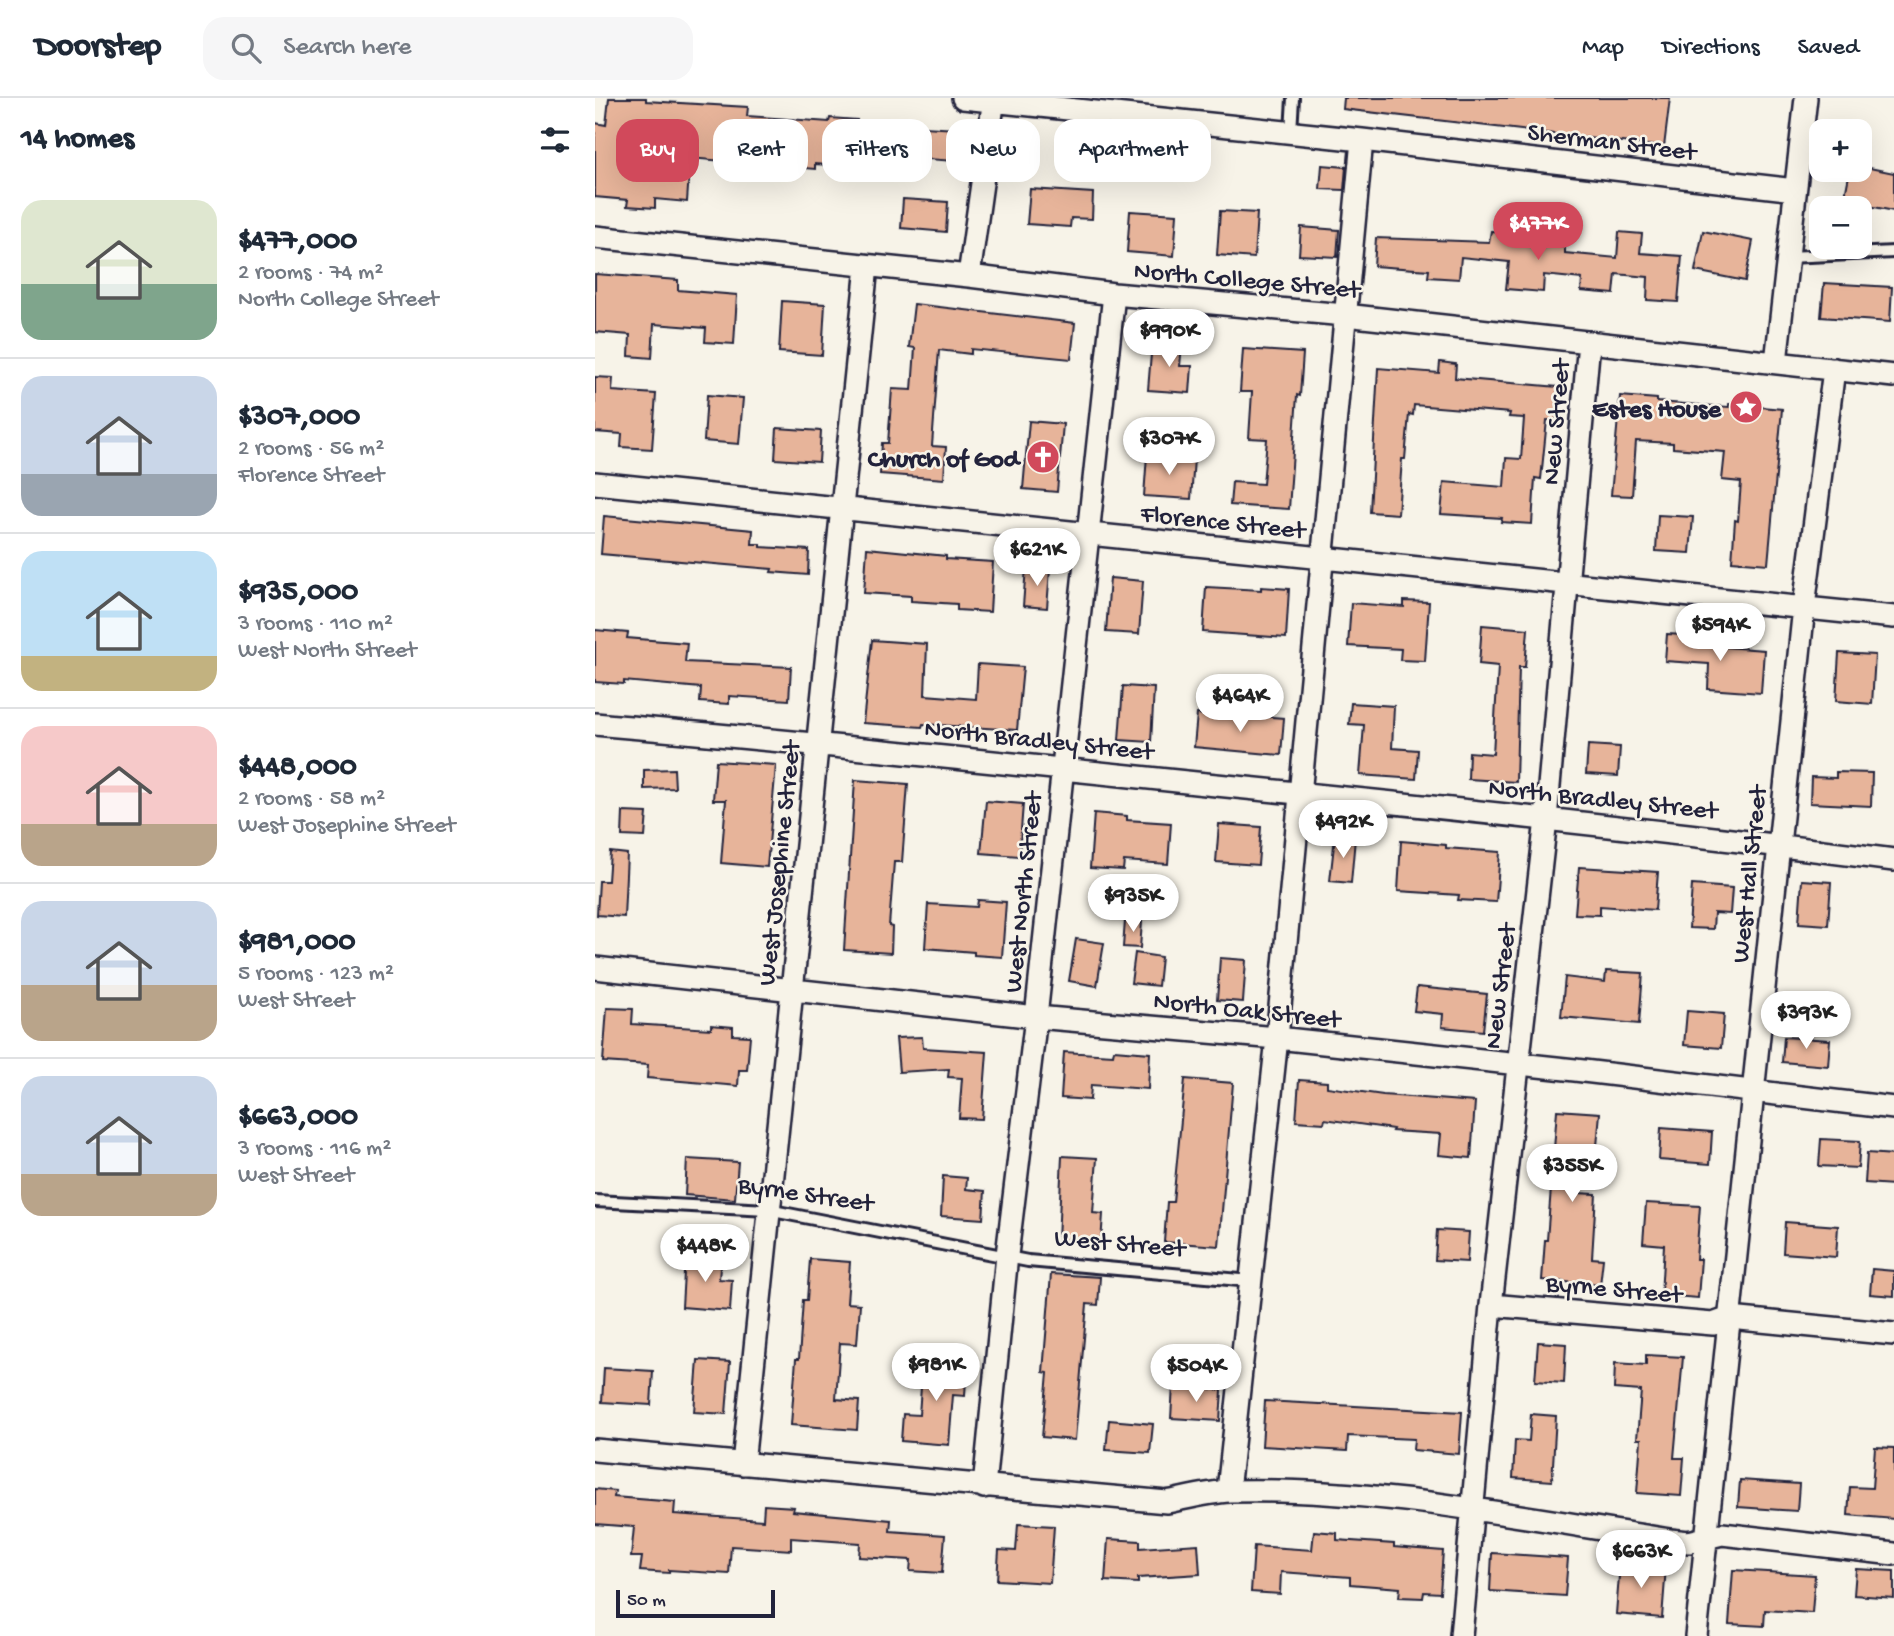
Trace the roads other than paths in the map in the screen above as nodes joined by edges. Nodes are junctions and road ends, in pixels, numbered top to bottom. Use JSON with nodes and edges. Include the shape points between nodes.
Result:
{"nodes":[{"id":1,"x":963,"y":98,"type":"edge"},
{"id":2,"x":1293,"y":98,"type":"edge"},
{"id":3,"x":1806,"y":98,"type":"edge"},
{"id":4,"x":994,"y":100,"type":"edge"},
{"id":5,"x":1291,"y":132,"type":"junction"},
{"id":6,"x":1362,"y":140,"type":"junction"},
{"id":7,"x":1795,"y":190,"type":"junction"},
{"id":8,"x":595,"y":237,"type":"edge"},
{"id":9,"x":1894,"y":252,"type":"edge"},
{"id":10,"x":1788,"y":257,"type":"junction"},
{"id":11,"x":867,"y":266,"type":"junction"},
{"id":12,"x":969,"y":276,"type":"junction"},
{"id":13,"x":1114,"y":294,"type":"junction"},
{"id":14,"x":1345,"y":315,"type":"junction"},
{"id":15,"x":1589,"y":342,"type":"junction"},
{"id":16,"x":1776,"y":362,"type":"junction"},
{"id":17,"x":1834,"y":369,"type":"junction"},
{"id":18,"x":1894,"y":376,"type":"edge"},
{"id":19,"x":595,"y":483,"type":"edge"},
{"id":20,"x":842,"y":509,"type":"junction"},
{"id":21,"x":1086,"y":534,"type":"junction"},
{"id":22,"x":1322,"y":558,"type":"junction"},
{"id":23,"x":1569,"y":583,"type":"junction"},
{"id":24,"x":1804,"y":607,"type":"junction"},
{"id":25,"x":1894,"y":617,"type":"edge"},
{"id":26,"x":595,"y":724,"type":"edge"},
{"id":27,"x":818,"y":743,"type":"junction"},
{"id":28,"x":1062,"y":769,"type":"junction"},
{"id":29,"x":1300,"y":793,"type":"junction"},
{"id":30,"x":1546,"y":819,"type":"junction"},
{"id":31,"x":1779,"y":844,"type":"junction"},
{"id":32,"x":1894,"y":860,"type":"edge"},
{"id":33,"x":595,"y":968,"type":"edge"},
{"id":34,"x":793,"y":988,"type":"junction"},
{"id":35,"x":1035,"y":1017,"type":"junction"},
{"id":36,"x":1277,"y":1038,"type":"junction"},
{"id":37,"x":1517,"y":1065,"type":"junction"},
{"id":38,"x":1753,"y":1091,"type":"junction"},
{"id":39,"x":1894,"y":1108,"type":"edge"},
{"id":40,"x":595,"y":1201,"type":"edge"},
{"id":41,"x":768,"y":1210,"type":"junction"},
{"id":42,"x":1007,"y":1255,"type":"junction"},
{"id":43,"x":1251,"y":1281,"type":"junction"},
{"id":44,"x":1491,"y":1305,"type":"junction"},
{"id":45,"x":1730,"y":1318,"type":"junction"},
{"id":46,"x":1894,"y":1334,"type":"edge"},
{"id":47,"x":595,"y":1450,"type":"edge"},
{"id":48,"x":743,"y":1464,"type":"junction"},
{"id":49,"x":984,"y":1487,"type":"junction"},
{"id":50,"x":1228,"y":1491,"type":"junction"},
{"id":51,"x":1472,"y":1510,"type":"junction"},
{"id":52,"x":1706,"y":1539,"type":"junction"},
{"id":53,"x":1894,"y":1554,"type":"edge"},
{"id":54,"x":1461,"y":1636,"type":"edge"},
{"id":55,"x":1696,"y":1636,"type":"edge"}],
"edges":[{"from":1,"to":4,"type":"street","name":"Sherman Street"},
{"from":2,"to":5,"type":"lane"},
{"from":3,"to":7,"type":"street"},
{"from":4,"to":5,"type":"street","name":"Sherman Street"},
{"from":4,"to":12,"type":"street"},
{"from":5,"to":6,"type":"street","name":"Sherman Street"},
{"from":6,"to":7,"type":"street","name":"Sherman Street"},
{"from":6,"to":14,"type":"street"},
{"from":7,"to":10,"type":"street"},
{"from":8,"to":11,"type":"street","name":"North College Street"},
{"from":9,"to":10,"type":"lane"},
{"from":10,"to":16,"type":"street"},
{"from":11,"to":12,"type":"street","name":"North College Street"},
{"from":11,"to":20,"type":"street","name":"West Josephine Street"},
{"from":12,"to":13,"type":"street","name":"North College Street"},
{"from":13,"to":14,"type":"street","name":"North College Street"},
{"from":13,"to":21,"type":"street","name":"West North Street"},
{"from":14,"to":15,"type":"street","name":"North College Street"},
{"from":14,"to":22,"type":"street"},
{"from":15,"to":16,"type":"street","name":"North College Street"},
{"from":15,"to":23,"type":"street","name":"New Street"},
{"from":16,"to":17,"type":"street","name":"North College Street"},
{"from":17,"to":18,"type":"street","name":"North College Street"},
{"from":17,"to":24,"type":"street","name":"West Hall Street"},
{"from":19,"to":20,"type":"street","name":"Florence Street"},
{"from":20,"to":21,"type":"street","name":"Florence Street"},
{"from":20,"to":27,"type":"street","name":"West Josephine Street"},
{"from":21,"to":22,"type":"street","name":"Florence Street"},
{"from":21,"to":28,"type":"street","name":"West North Street"},
{"from":22,"to":23,"type":"street","name":"Florence Street"},
{"from":22,"to":29,"type":"street"},
{"from":23,"to":24,"type":"street","name":"Florence Street"},
{"from":23,"to":30,"type":"street","name":"New Street"},
{"from":24,"to":25,"type":"street","name":"Florence Street"},
{"from":24,"to":31,"type":"street","name":"West Hall Street"},
{"from":26,"to":27,"type":"street","name":"North Bradley Street"},
{"from":27,"to":28,"type":"street","name":"North Bradley Street"},
{"from":27,"to":34,"type":"street","name":"West Josephine Street"},
{"from":28,"to":29,"type":"street","name":"North Bradley Street"},
{"from":28,"to":35,"type":"street","name":"West North Street"},
{"from":29,"to":30,"type":"street","name":"North Bradley Street"},
{"from":29,"to":36,"type":"street"},
{"from":30,"to":31,"type":"street","name":"North Bradley Street"},
{"from":30,"to":37,"type":"street","name":"New Street"},
{"from":31,"to":32,"type":"street","name":"North Bradley Street"},
{"from":31,"to":38,"type":"street","name":"West Hall Street"},
{"from":33,"to":34,"type":"street","name":"North Oak Street"},
{"from":34,"to":35,"type":"street","name":"North Oak Street"},
{"from":34,"to":41,"type":"street","name":"West Josephine Street"},
{"from":35,"to":36,"type":"street","name":"North Oak Street"},
{"from":35,"to":42,"type":"street","name":"West North Street"},
{"from":36,"to":37,"type":"street","name":"North Oak Street"},
{"from":36,"to":43,"type":"street"},
{"from":37,"to":38,"type":"street","name":"North Oak Street"},
{"from":37,"to":44,"type":"street","name":"New Street"},
{"from":38,"to":39,"type":"street","name":"North Oak Street"},
{"from":38,"to":45,"type":"street","name":"West Hall Street"},
{"from":40,"to":41,"type":"lane","name":"Byrne Street"},
{"from":41,"to":42,"type":"lane","name":"Byrne Street"},
{"from":41,"to":48,"type":"street","name":"West Josephine Street"},
{"from":42,"to":43,"type":"lane","name":"West Street","via":[[1028,1261]]},
{"from":42,"to":49,"type":"street"},
{"from":43,"to":50,"type":"street"},
{"from":44,"to":45,"type":"street","name":"Byrne Street","via":[[1713,1324]]},
{"from":44,"to":51,"type":"street","name":"New Street"},
{"from":45,"to":46,"type":"street","name":"Byrne Street"},
{"from":45,"to":52,"type":"street","name":"West Hall Street"},
{"from":47,"to":48,"type":"street"},
{"from":48,"to":49,"type":"street"},
{"from":49,"to":50,"type":"street","via":[[1167,1502]]},
{"from":50,"to":51,"type":"street","via":[[1341,1494]]},
{"from":51,"to":52,"type":"street","via":[[1670,1540]]},
{"from":51,"to":54,"type":"street","name":"New Street"},
{"from":52,"to":53,"type":"street","via":[[1722,1534]]},
{"from":52,"to":55,"type":"street","name":"West Hall Street"}]}
